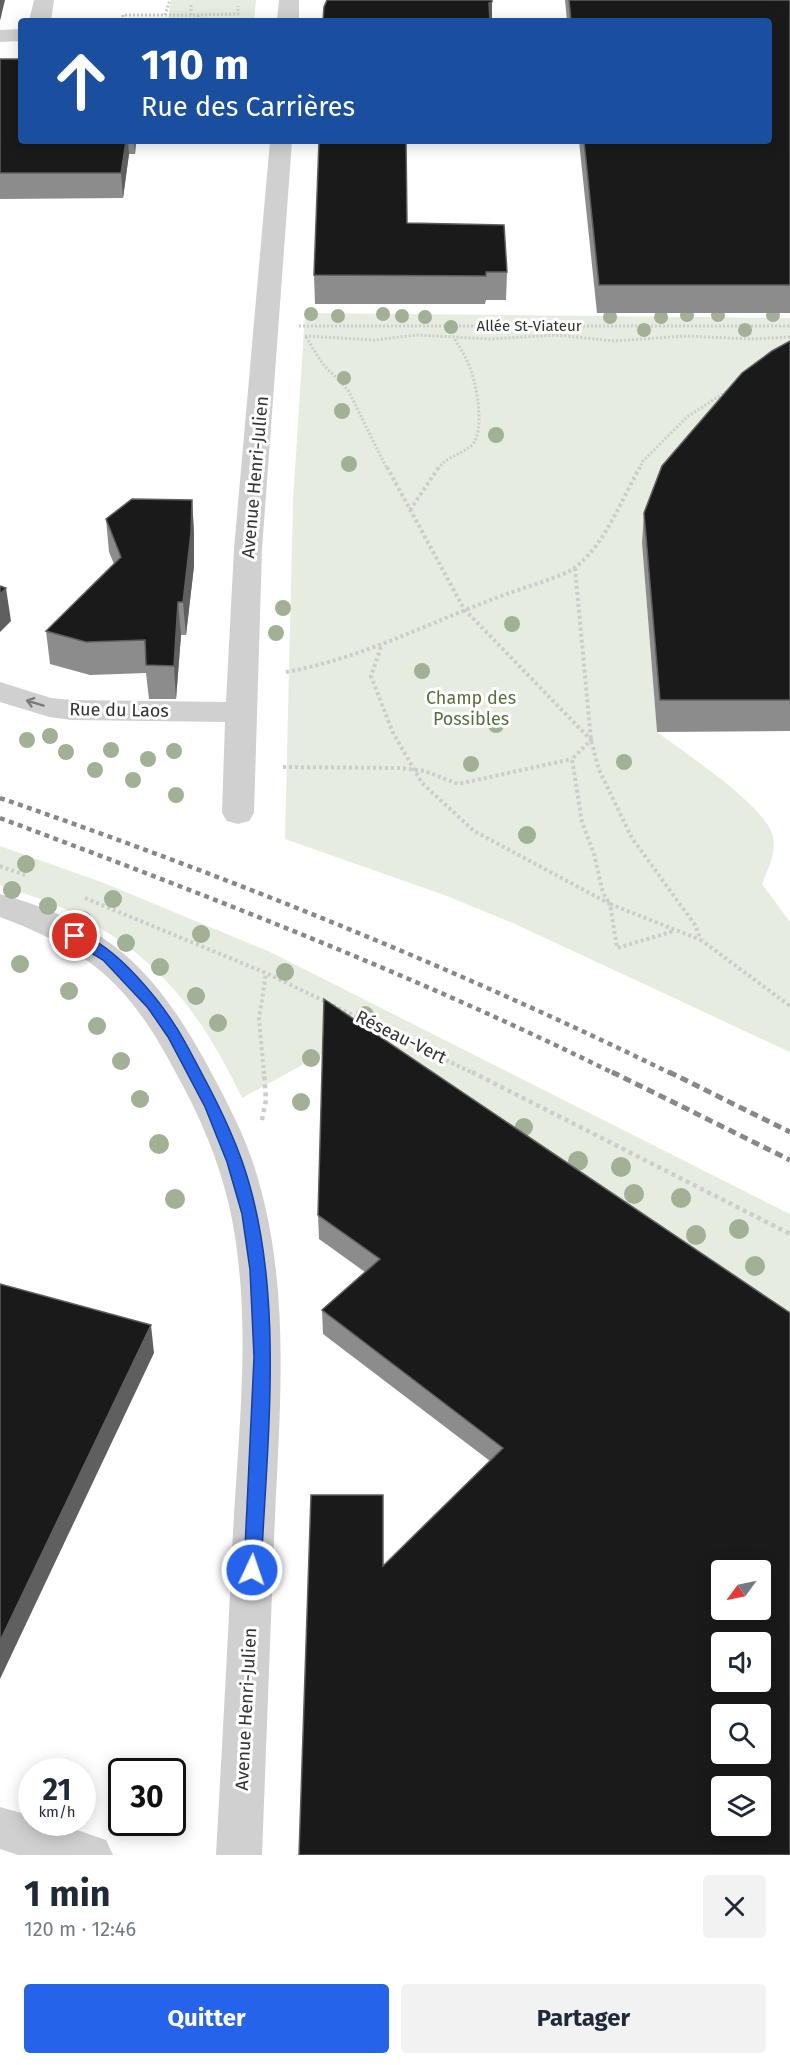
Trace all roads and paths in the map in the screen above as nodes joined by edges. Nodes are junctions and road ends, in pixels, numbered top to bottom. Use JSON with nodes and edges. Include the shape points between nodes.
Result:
{"nodes":[{"id":1,"x":44,"y":0,"type":"edge"},
{"id":2,"x":170,"y":0,"type":"edge"},
{"id":3,"x":289,"y":0,"type":"edge"},
{"id":4,"x":191,"y":5,"type":"dead end"},
{"id":5,"x":238,"y":6,"type":"dead end"},
{"id":6,"x":165,"y":15,"type":"junction"},
{"id":7,"x":191,"y":15,"type":"junction"},
{"id":8,"x":198,"y":15,"type":"joint"},
{"id":9,"x":230,"y":15,"type":"junction"},
{"id":10,"x":41,"y":18,"type":"edge"},
{"id":11,"x":123,"y":18,"type":"edge"},
{"id":12,"x":230,"y":18,"type":"edge"},
{"id":13,"x":288,"y":18,"type":"edge"},
{"id":14,"x":18,"y":35,"type":"edge"},
{"id":15,"x":0,"y":36,"type":"edge"},
{"id":16,"x":281,"y":144,"type":"edge"},
{"id":17,"x":269,"y":326,"type":"junction"},
{"id":18,"x":790,"y":326,"type":"edge"},
{"id":19,"x":298,"y":335,"type":"dead end"},
{"id":20,"x":306,"y":337,"type":"junction"},
{"id":21,"x":790,"y":337,"type":"edge"},
{"id":22,"x":454,"y":338,"type":"junction"},
{"id":23,"x":741,"y":382,"type":"edge"},
{"id":24,"x":410,"y":510,"type":"junction"},
{"id":25,"x":575,"y":568,"type":"junction"},
{"id":26,"x":464,"y":609,"type":"junction"},
{"id":27,"x":381,"y":646,"type":"junction"},
{"id":28,"x":286,"y":672,"type":"dead end"},
{"id":29,"x":0,"y":692,"type":"edge"},
{"id":30,"x":240,"y":712,"type":"junction"},
{"id":31,"x":591,"y":740,"type":"junction"},
{"id":32,"x":572,"y":759,"type":"junction"},
{"id":33,"x":283,"y":767,"type":"dead end"},
{"id":34,"x":415,"y":770,"type":"junction"},
{"id":35,"x":238,"y":813,"type":"dead end"},
{"id":36,"x":0,"y":866,"type":"edge"},
{"id":37,"x":33,"y":878,"type":"dead end"},
{"id":38,"x":75,"y":894,"type":"dead end"},
{"id":39,"x":610,"y":904,"type":"junction"},
{"id":40,"x":0,"y":905,"type":"edge"},
{"id":41,"x":674,"y":931,"type":"junction"},
{"id":42,"x":701,"y":940,"type":"junction"},
{"id":43,"x":266,"y":973,"type":"junction"},
{"id":44,"x":790,"y":1006,"type":"edge"},
{"id":45,"x":262,"y":1120,"type":"dead end"},
{"id":46,"x":790,"y":1234,"type":"edge"},
{"id":47,"x":0,"y":1828,"type":"edge"},
{"id":48,"x":90,"y":1855,"type":"edge"},
{"id":49,"x":239,"y":1855,"type":"edge"}],
"edges":[{"from":1,"to":10,"type":"street"},
{"from":2,"to":6,"type":"path"},
{"from":3,"to":13,"type":"street"},
{"from":4,"to":7,"type":"path"},
{"from":5,"to":9,"type":"path","via":[[238,14]]},
{"from":6,"to":7,"type":"path"},
{"from":6,"to":11,"type":"path"},
{"from":7,"to":8,"type":"path"},
{"from":8,"to":9,"type":"path"},
{"from":9,"to":12,"type":"path"},
{"from":14,"to":15,"type":"street"},
{"from":16,"to":17,"type":"street","name":"Avenue Henri-Julien"},
{"from":17,"to":18,"type":"path","name":"Allée St-Viateur"},
{"from":17,"to":30,"type":"street","name":"Avenue Henri-Julien","via":[[249,547]]},
{"from":19,"to":20,"type":"path"},
{"from":20,"to":22,"type":"path"},
{"from":20,"to":24,"type":"path","via":[[322,363],[348,390]]},
{"from":21,"to":22,"type":"path","via":[[686,336],[614,341],[556,335]]},
{"from":22,"to":24,"type":"path","via":[[469,364],[479,429],[474,443],[445,459]]},
{"from":23,"to":25,"type":"path","via":[[687,417],[643,461],[600,540]]},
{"from":24,"to":26,"type":"path"},
{"from":25,"to":26,"type":"path"},
{"from":25,"to":31,"type":"path"},
{"from":26,"to":27,"type":"path"},
{"from":26,"to":31,"type":"path"},
{"from":27,"to":28,"type":"path"},
{"from":27,"to":34,"type":"path","via":[[372,676],[393,733]]},
{"from":30,"to":29,"type":"street","name":"Rue du Laos","one_way":true,"via":[[72,710]]},
{"from":30,"to":35,"type":"street","name":"Avenue Henri-Julien"},
{"from":31,"to":32,"type":"path"},
{"from":31,"to":42,"type":"path","via":[[599,770],[632,838],[695,925]]},
{"from":32,"to":34,"type":"path","via":[[458,784]]},
{"from":32,"to":39,"type":"path","via":[[582,822],[603,893]]},
{"from":33,"to":34,"type":"path","via":[[373,766]]},
{"from":34,"to":39,"type":"path","via":[[422,783],[474,831]]},
{"from":36,"to":37,"type":"path"},
{"from":38,"to":43,"type":"path","name":"Réseau-Vert"},
{"from":39,"to":41,"type":"path"},
{"from":39,"to":41,"type":"path","via":[[617,948]]},
{"from":40,"to":49,"type":"street","name":"Avenue Henri-Julien","via":[[62,930],[108,957],[153,1004],[213,1107],[249,1214],[258,1270],[262,1357]]},
{"from":41,"to":42,"type":"path"},
{"from":42,"to":44,"type":"path"},
{"from":43,"to":45,"type":"path","via":[[259,1019],[266,1100]]},
{"from":43,"to":46,"type":"path","name":"Réseau-Vert","via":[[417,1044]]},
{"from":47,"to":48,"type":"street"}]}
